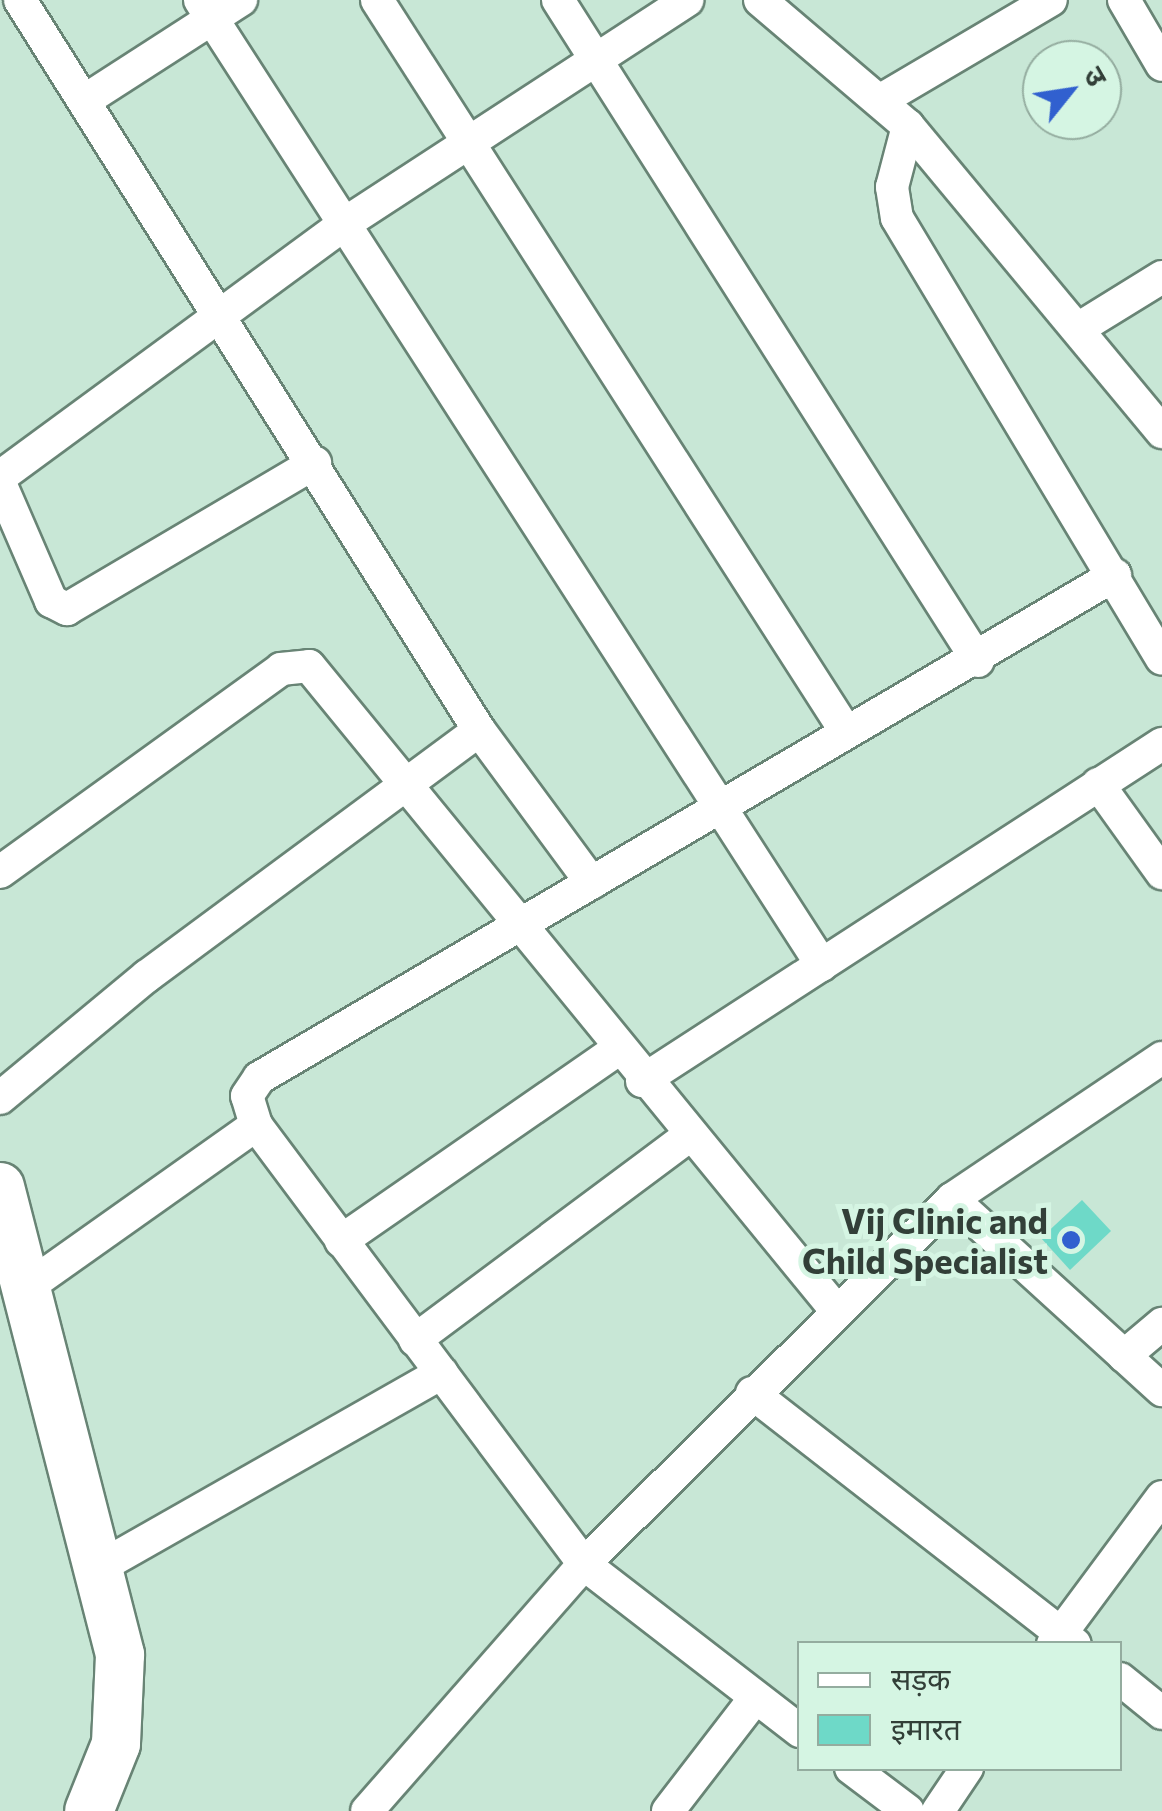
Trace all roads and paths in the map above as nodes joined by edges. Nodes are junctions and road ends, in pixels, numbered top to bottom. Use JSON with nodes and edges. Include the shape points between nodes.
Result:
{"nodes":[{"id":1,"x":20,"y":0,"type":"edge"},
{"id":2,"x":241,"y":0,"type":"edge"},
{"id":3,"x":376,"y":0,"type":"edge"},
{"id":4,"x":558,"y":0,"type":"edge"},
{"id":5,"x":687,"y":0,"type":"edge"},
{"id":6,"x":760,"y":0,"type":"edge"},
{"id":7,"x":1052,"y":0,"type":"edge"},
{"id":8,"x":1124,"y":0,"type":"edge"},
{"id":9,"x":206,"y":9,"type":"edge"},
{"id":10,"x":595,"y":56,"type":"junction"},
{"id":11,"x":1162,"y":65,"type":"edge"},
{"id":12,"x":880,"y":100,"type":"junction"},
{"id":13,"x":84,"y":101,"type":"junction"},
{"id":14,"x":908,"y":126,"type":"junction"},
{"id":15,"x":470,"y":143,"type":"junction"},
{"id":16,"x":344,"y":224,"type":"junction"},
{"id":17,"x":1162,"y":277,"type":"edge"},
{"id":18,"x":215,"y":314,"type":"junction"},
{"id":19,"x":1080,"y":328,"type":"junction"},
{"id":20,"x":1162,"y":432,"type":"edge"},
{"id":21,"x":315,"y":462,"type":"junction"},
{"id":22,"x":0,"y":480,"type":"edge"},
{"id":23,"x":1116,"y":575,"type":"junction"},
{"id":24,"x":1162,"y":659,"type":"edge"},
{"id":25,"x":978,"y":661,"type":"junction"},
{"id":26,"x":480,"y":730,"type":"junction"},
{"id":27,"x":845,"y":730,"type":"junction"},
{"id":28,"x":1162,"y":744,"type":"edge"},
{"id":29,"x":411,"y":783,"type":"junction"},
{"id":30,"x":1098,"y":784,"type":"junction"},
{"id":31,"x":721,"y":802,"type":"junction"},
{"id":32,"x":0,"y":872,"type":"edge"},
{"id":33,"x":1162,"y":873,"type":"edge"},
{"id":34,"x":592,"y":883,"type":"junction"},
{"id":35,"x":522,"y":928,"type":"junction"},
{"id":36,"x":822,"y":965,"type":"junction"},
{"id":37,"x":617,"y":1050,"type":"junction"},
{"id":38,"x":1162,"y":1058,"type":"edge"},
{"id":39,"x":642,"y":1081,"type":"junction"},
{"id":40,"x":0,"y":1098,"type":"edge"},
{"id":41,"x":256,"y":1125,"type":"junction"},
{"id":42,"x":687,"y":1137,"type":"junction"},
{"id":43,"x":952,"y":1199,"type":"junction"},
{"id":44,"x":4,"y":1220,"type":"edge"},
{"id":45,"x":341,"y":1241,"type":"junction"},
{"id":46,"x":26,"y":1288,"type":"junction"},
{"id":47,"x":836,"y":1310,"type":"junction"},
{"id":48,"x":1162,"y":1324,"type":"edge"},
{"id":49,"x":415,"y":1340,"type":"junction"},
{"id":50,"x":1124,"y":1356,"type":"junction"},
{"id":51,"x":442,"y":1373,"type":"junction"},
{"id":52,"x":1162,"y":1390,"type":"edge"},
{"id":53,"x":752,"y":1394,"type":"junction"},
{"id":54,"x":1162,"y":1497,"type":"edge"},
{"id":55,"x":584,"y":1564,"type":"junction"},
{"id":56,"x":100,"y":1567,"type":"junction"},
{"id":57,"x":1063,"y":1640,"type":"edge"},
{"id":58,"x":1122,"y":1681,"type":"edge"},
{"id":59,"x":755,"y":1698,"type":"junction"},
{"id":60,"x":1162,"y":1713,"type":"edge"},
{"id":61,"x":797,"y":1728,"type":"edge"},
{"id":62,"x":854,"y":1771,"type":"edge"},
{"id":63,"x":965,"y":1771,"type":"edge"},
{"id":64,"x":89,"y":1811,"type":"edge"},
{"id":65,"x":367,"y":1811,"type":"edge"},
{"id":66,"x":668,"y":1811,"type":"edge"},
{"id":67,"x":908,"y":1811,"type":"edge"},
{"id":68,"x":938,"y":1811,"type":"edge"}],
"edges":[{"from":1,"to":13,"type":"street"},
{"from":2,"to":9,"type":"street"},
{"from":3,"to":15,"type":"street"},
{"from":4,"to":10,"type":"street"},
{"from":5,"to":10,"type":"street"},
{"from":6,"to":12,"type":"street"},
{"from":7,"to":12,"type":"street"},
{"from":8,"to":11,"type":"street"},
{"from":9,"to":13,"type":"street"},
{"from":9,"to":16,"type":"street"},
{"from":10,"to":15,"type":"street"},
{"from":10,"to":25,"type":"street"},
{"from":12,"to":14,"type":"street"},
{"from":13,"to":18,"type":"street"},
{"from":14,"to":19,"type":"street"},
{"from":14,"to":23,"type":"street","via":[[892,187],[897,218]]},
{"from":15,"to":16,"type":"street"},
{"from":15,"to":27,"type":"street"},
{"from":16,"to":18,"type":"street"},
{"from":16,"to":31,"type":"street"},
{"from":17,"to":19,"type":"street"},
{"from":18,"to":21,"type":"street"},
{"from":18,"to":22,"type":"street"},
{"from":19,"to":20,"type":"street"},
{"from":21,"to":22,"type":"street","via":[[67,610],[51,600]]},
{"from":21,"to":26,"type":"street"},
{"from":23,"to":24,"type":"street"},
{"from":23,"to":25,"type":"street"},
{"from":25,"to":27,"type":"street"},
{"from":26,"to":29,"type":"street"},
{"from":26,"to":34,"type":"street"},
{"from":27,"to":31,"type":"street"},
{"from":28,"to":30,"type":"street"},
{"from":29,"to":32,"type":"street","via":[[298,664]]},
{"from":29,"to":35,"type":"street"},
{"from":29,"to":40,"type":"street","via":[[147,976]]},
{"from":30,"to":33,"type":"street"},
{"from":30,"to":36,"type":"street"},
{"from":31,"to":34,"type":"street"},
{"from":31,"to":36,"type":"street"},
{"from":34,"to":35,"type":"street"},
{"from":35,"to":37,"type":"street"},
{"from":35,"to":41,"type":"street","via":[[259,1078],[247,1096]]},
{"from":36,"to":39,"type":"street"},
{"from":37,"to":39,"type":"street"},
{"from":37,"to":45,"type":"street"},
{"from":38,"to":43,"type":"street"},
{"from":39,"to":42,"type":"street"},
{"from":41,"to":45,"type":"street"},
{"from":41,"to":46,"type":"street"},
{"from":42,"to":47,"type":"street"},
{"from":42,"to":49,"type":"street"},
{"from":43,"to":47,"type":"street"},
{"from":43,"to":50,"type":"street"},
{"from":44,"to":46,"type":"street"},
{"from":45,"to":49,"type":"street"},
{"from":46,"to":56,"type":"street"},
{"from":47,"to":53,"type":"street"},
{"from":48,"to":50,"type":"street"},
{"from":49,"to":51,"type":"street"},
{"from":50,"to":52,"type":"street"},
{"from":51,"to":55,"type":"street"},
{"from":51,"to":56,"type":"street"},
{"from":53,"to":55,"type":"street"},
{"from":53,"to":57,"type":"street"},
{"from":54,"to":57,"type":"street"},
{"from":55,"to":59,"type":"street"},
{"from":55,"to":65,"type":"street"},
{"from":56,"to":64,"type":"street","via":[[124,1703]]},
{"from":58,"to":60,"type":"street"},
{"from":59,"to":61,"type":"street"},
{"from":59,"to":66,"type":"street"},
{"from":62,"to":67,"type":"street"},
{"from":63,"to":68,"type":"street"}]}
